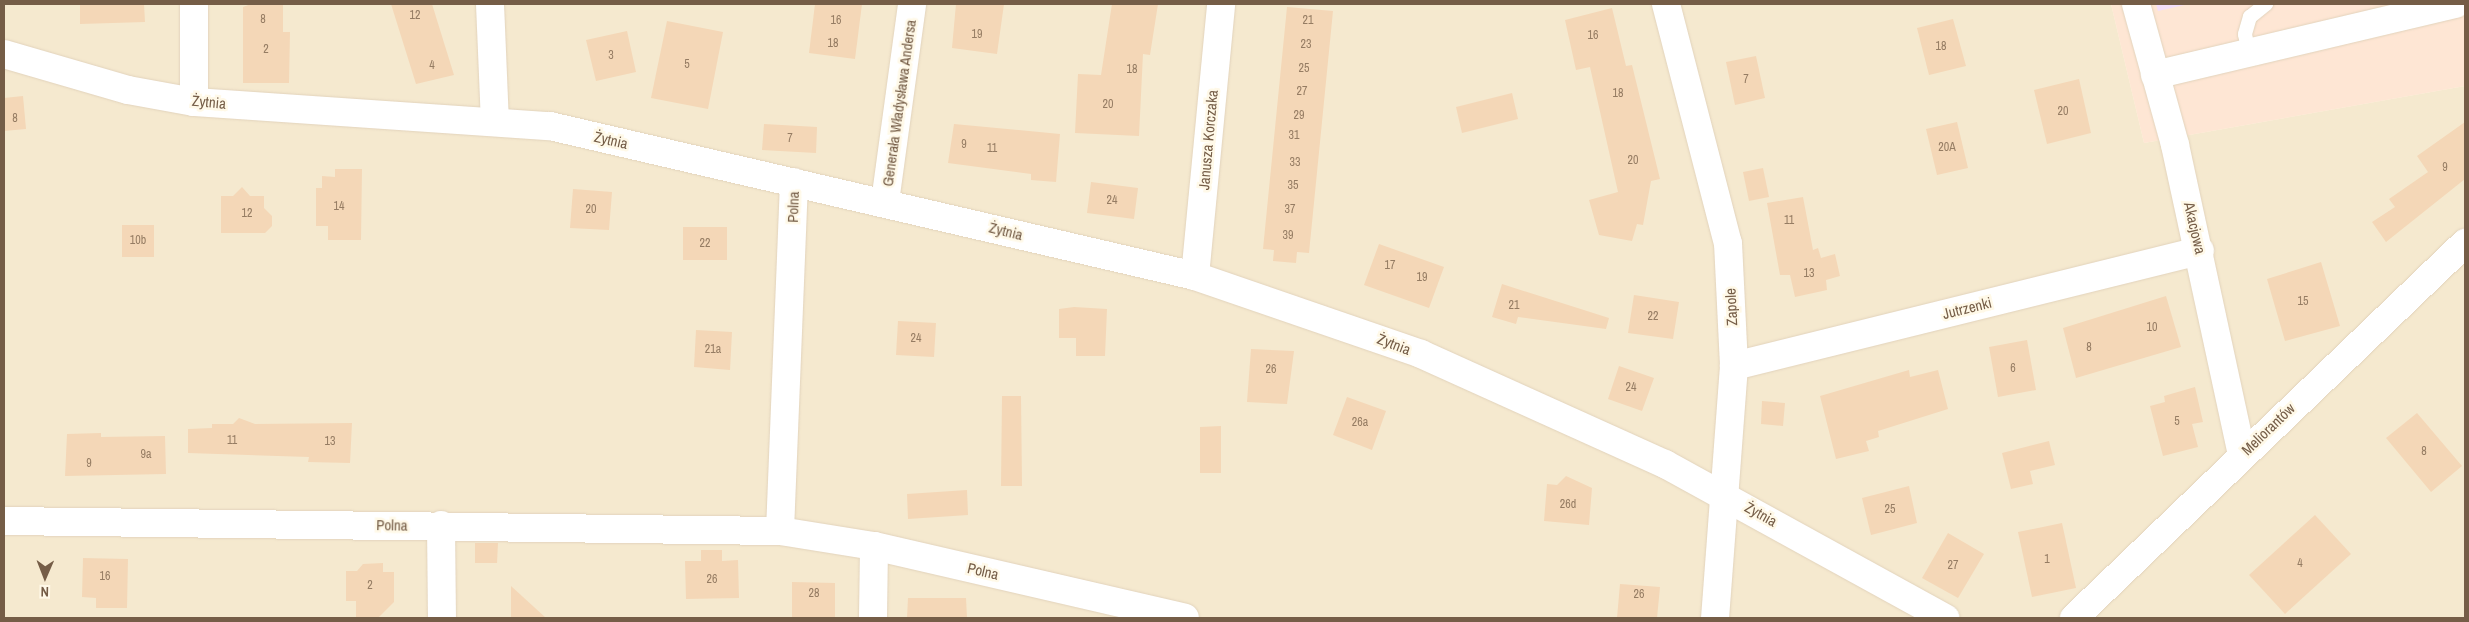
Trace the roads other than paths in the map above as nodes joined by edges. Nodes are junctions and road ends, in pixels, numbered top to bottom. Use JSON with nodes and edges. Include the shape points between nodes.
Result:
{"nodes":[{"id":1,"x":194,"y":4,"type":"edge"},
{"id":2,"x":490,"y":4,"type":"edge"},
{"id":3,"x":912,"y":4,"type":"edge"},
{"id":4,"x":1221,"y":4,"type":"edge"},
{"id":5,"x":1666,"y":4,"type":"edge"},
{"id":6,"x":2136,"y":4,"type":"edge"},
{"id":7,"x":2266,"y":4,"type":"edge"},
{"id":8,"x":2450,"y":4,"type":"edge"},
{"id":9,"x":2392,"y":12,"type":"edge"},
{"id":10,"x":2249,"y":52,"type":"junction"},
{"id":11,"x":4,"y":54,"type":"edge"},
{"id":12,"x":2155,"y":75,"type":"junction"},
{"id":13,"x":194,"y":102,"type":"junction"},
{"id":14,"x":495,"y":121,"type":"junction"},
{"id":15,"x":794,"y":182,"type":"junction"},
{"id":16,"x":886,"y":202,"type":"junction"},
{"id":17,"x":2465,"y":243,"type":"edge"},
{"id":18,"x":2200,"y":251,"type":"junction"},
{"id":19,"x":1195,"y":276,"type":"junction"},
{"id":20,"x":1734,"y":366,"type":"junction"},
{"id":21,"x":2242,"y":454,"type":"junction"},
{"id":22,"x":1724,"y":493,"type":"junction"},
{"id":23,"x":4,"y":521,"type":"edge"},
{"id":24,"x":441,"y":525,"type":"junction"},
{"id":25,"x":780,"y":531,"type":"junction"},
{"id":26,"x":874,"y":546,"type":"junction"},
{"id":27,"x":1174,"y":617,"type":"edge"},
{"id":28,"x":442,"y":618,"type":"edge"},
{"id":29,"x":873,"y":618,"type":"edge"},
{"id":30,"x":1715,"y":618,"type":"edge"},
{"id":31,"x":1946,"y":618,"type":"edge"},
{"id":32,"x":2074,"y":618,"type":"edge"}],
"edges":[{"from":1,"to":13,"type":"street"},
{"from":2,"to":14,"type":"street"},
{"from":3,"to":16,"type":"street","name":"Generała Władysława Andersa"},
{"from":4,"to":19,"type":"street","name":"Janusza Korczaka"},
{"from":5,"to":20,"type":"street","name":"Zapole","via":[[1728,243]]},
{"from":6,"to":12,"type":"street","name":"Akacjowa"},
{"from":7,"to":10,"type":"lane","via":[[2250,17],[2245,34]]},
{"from":8,"to":9,"type":"street"},
{"from":9,"to":10,"type":"street"},
{"from":10,"to":12,"type":"street"},
{"from":11,"to":13,"type":"street","name":"Żytnia","via":[[109,85]]},
{"from":12,"to":18,"type":"street","name":"Akacjowa"},
{"from":13,"to":14,"type":"street","name":"Żytnia"},
{"from":14,"to":15,"type":"street","name":"Żytnia","via":[[550,126]]},
{"from":15,"to":16,"type":"street","name":"Żytnia"},
{"from":15,"to":25,"type":"street","name":"Polna"},
{"from":16,"to":19,"type":"street","name":"Żytnia"},
{"from":17,"to":21,"type":"street","name":"Meliorantów"},
{"from":18,"to":20,"type":"street","name":"Jutrzenki"},
{"from":18,"to":21,"type":"street","name":"Akacjowa"},
{"from":19,"to":22,"type":"street","name":"Żytnia","via":[[1421,354]]},
{"from":20,"to":22,"type":"street","name":"Zapole"},
{"from":21,"to":32,"type":"street","name":"Meliorantów"},
{"from":22,"to":30,"type":"street","name":"Zapole"},
{"from":22,"to":31,"type":"street","name":"Żytnia"},
{"from":23,"to":24,"type":"street","name":"Polna"},
{"from":24,"to":25,"type":"street","name":"Polna"},
{"from":24,"to":28,"type":"street"},
{"from":25,"to":26,"type":"street","name":"Polna"},
{"from":26,"to":27,"type":"street","name":"Polna"},
{"from":26,"to":29,"type":"street"}]}
